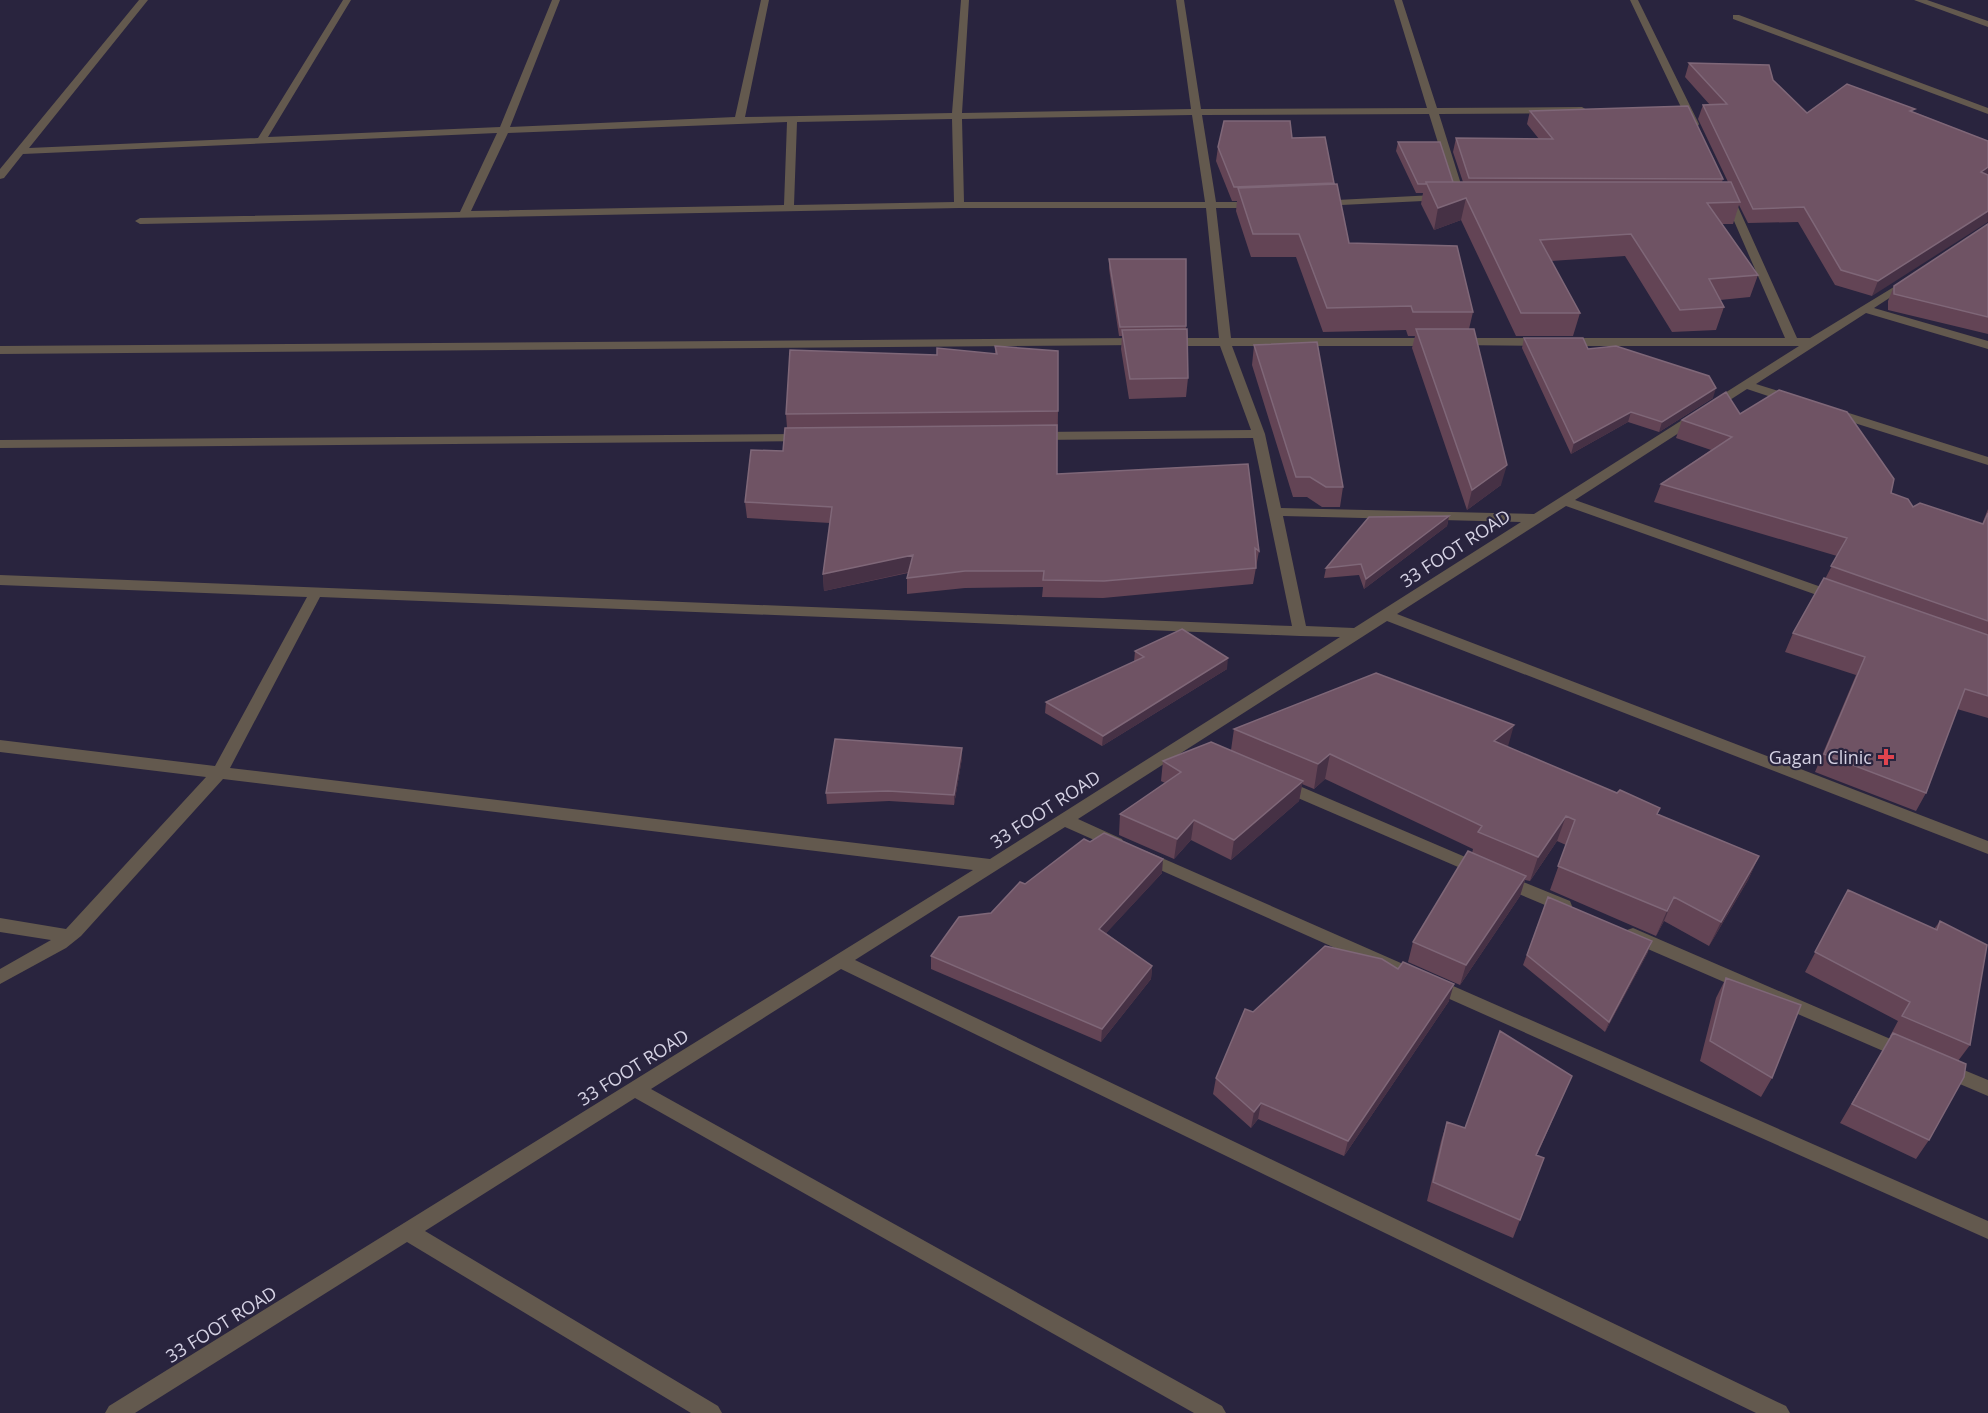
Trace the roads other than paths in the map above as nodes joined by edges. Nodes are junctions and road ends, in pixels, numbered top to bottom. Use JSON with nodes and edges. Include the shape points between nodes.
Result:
{"nodes":[{"id":1,"x":144,"y":0,"type":"edge"},
{"id":2,"x":347,"y":0,"type":"edge"},
{"id":3,"x":556,"y":0,"type":"edge"},
{"id":4,"x":765,"y":0,"type":"edge"},
{"id":5,"x":965,"y":0,"type":"edge"},
{"id":6,"x":1180,"y":0,"type":"edge"},
{"id":7,"x":1398,"y":0,"type":"edge"},
{"id":8,"x":1634,"y":0,"type":"edge"},
{"id":9,"x":1918,"y":0,"type":"edge"},
{"id":10,"x":1736,"y":17,"type":"dead end"},
{"id":11,"x":1988,"y":24,"type":"edge"},
{"id":12,"x":1432,"y":109,"type":"junction"},
{"id":13,"x":1595,"y":110,"type":"edge"},
{"id":14,"x":1676,"y":110,"type":"edge"},
{"id":15,"x":1688,"y":110,"type":"junction"},
{"id":16,"x":1988,"y":111,"type":"edge"},
{"id":17,"x":1197,"y":112,"type":"junction"},
{"id":18,"x":957,"y":116,"type":"junction"},
{"id":19,"x":792,"y":119,"type":"junction"},
{"id":20,"x":739,"y":120,"type":"junction"},
{"id":21,"x":504,"y":130,"type":"junction"},
{"id":22,"x":262,"y":139,"type":"junction"},
{"id":23,"x":1701,"y":139,"type":"edge"},
{"id":24,"x":20,"y":151,"type":"junction"},
{"id":25,"x":0,"y":176,"type":"edge"},
{"id":26,"x":1723,"y":194,"type":"edge"},
{"id":27,"x":1460,"y":197,"type":"junction"},
{"id":28,"x":1471,"y":197,"type":"edge"},
{"id":29,"x":1305,"y":203,"type":"edge"},
{"id":30,"x":959,"y":205,"type":"junction"},
{"id":31,"x":1270,"y":205,"type":"edge"},
{"id":32,"x":1211,"y":207,"type":"junction"},
{"id":33,"x":789,"y":209,"type":"junction"},
{"id":34,"x":463,"y":216,"type":"junction"},
{"id":35,"x":140,"y":221,"type":"dead end"},
{"id":36,"x":1921,"y":273,"type":"edge"},
{"id":37,"x":1865,"y":309,"type":"junction"},
{"id":38,"x":1225,"y":342,"type":"junction"},
{"id":39,"x":1793,"y":342,"type":"junction"},
{"id":40,"x":1814,"y":342,"type":"junction"},
{"id":41,"x":1988,"y":345,"type":"edge"},
{"id":42,"x":0,"y":350,"type":"edge"},
{"id":43,"x":1746,"y":385,"type":"junction"},
{"id":44,"x":1801,"y":402,"type":"edge"},
{"id":45,"x":1823,"y":409,"type":"edge"},
{"id":46,"x":1259,"y":434,"type":"junction"},
{"id":47,"x":1019,"y":436,"type":"edge"},
{"id":48,"x":815,"y":438,"type":"edge"},
{"id":49,"x":0,"y":444,"type":"edge"},
{"id":50,"x":1988,"y":461,"type":"edge"},
{"id":51,"x":1564,"y":501,"type":"junction"},
{"id":52,"x":1275,"y":512,"type":"junction"},
{"id":53,"x":1537,"y":518,"type":"junction"},
{"id":54,"x":0,"y":580,"type":"edge"},
{"id":55,"x":316,"y":592,"type":"junction"},
{"id":56,"x":1854,"y":603,"type":"edge"},
{"id":57,"x":1386,"y":615,"type":"junction"},
{"id":58,"x":1300,"y":631,"type":"junction"},
{"id":59,"x":1356,"y":633,"type":"junction"},
{"id":60,"x":1185,"y":743,"type":"junction"},
{"id":61,"x":0,"y":746,"type":"edge"},
{"id":62,"x":1207,"y":752,"type":"edge"},
{"id":63,"x":220,"y":772,"type":"junction"},
{"id":64,"x":1273,"y":780,"type":"edge"},
{"id":65,"x":1064,"y":820,"type":"junction"},
{"id":66,"x":1988,"y":848,"type":"edge"},
{"id":67,"x":992,"y":866,"type":"junction"},
{"id":68,"x":1581,"y":913,"type":"edge"},
{"id":69,"x":0,"y":925,"type":"edge"},
{"id":70,"x":1614,"y":927,"type":"edge"},
{"id":71,"x":69,"y":936,"type":"junction"},
{"id":72,"x":840,"y":961,"type":"junction"},
{"id":73,"x":0,"y":976,"type":"edge"},
{"id":74,"x":1988,"y":1088,"type":"edge"},
{"id":75,"x":635,"y":1089,"type":"junction"},
{"id":76,"x":1988,"y":1230,"type":"edge"},
{"id":77,"x":407,"y":1232,"type":"junction"},
{"id":78,"x":116,"y":1413,"type":"edge"},
{"id":79,"x":711,"y":1413,"type":"edge"},
{"id":80,"x":1215,"y":1413,"type":"edge"},
{"id":81,"x":1779,"y":1413,"type":"edge"}],
"edges":[{"from":1,"to":24,"type":"street"},
{"from":2,"to":22,"type":"street"},
{"from":3,"to":21,"type":"street"},
{"from":4,"to":20,"type":"street"},
{"from":5,"to":18,"type":"street"},
{"from":6,"to":17,"type":"street"},
{"from":7,"to":12,"type":"street"},
{"from":8,"to":15,"type":"street"},
{"from":9,"to":11,"type":"street"},
{"from":10,"to":16,"type":"street"},
{"from":12,"to":13,"type":"street"},
{"from":12,"to":17,"type":"street"},
{"from":12,"to":27,"type":"street"},
{"from":14,"to":15,"type":"street"},
{"from":15,"to":23,"type":"street"},
{"from":17,"to":18,"type":"street"},
{"from":17,"to":32,"type":"street"},
{"from":18,"to":19,"type":"street"},
{"from":18,"to":30,"type":"street"},
{"from":19,"to":20,"type":"street"},
{"from":19,"to":33,"type":"street"},
{"from":20,"to":21,"type":"street"},
{"from":21,"to":22,"type":"street"},
{"from":21,"to":34,"type":"street"},
{"from":22,"to":24,"type":"street"},
{"from":24,"to":25,"type":"street"},
{"from":26,"to":39,"type":"street"},
{"from":27,"to":28,"type":"street"},
{"from":27,"to":29,"type":"street"},
{"from":30,"to":32,"type":"street"},
{"from":30,"to":33,"type":"street"},
{"from":31,"to":32,"type":"street"},
{"from":32,"to":38,"type":"street"},
{"from":33,"to":34,"type":"street"},
{"from":34,"to":35,"type":"street"},
{"from":36,"to":37,"type":"street","name":"33 FOOT ROAD"},
{"from":37,"to":40,"type":"street","name":"33 FOOT ROAD"},
{"from":37,"to":41,"type":"street"},
{"from":38,"to":39,"type":"street"},
{"from":38,"to":42,"type":"street"},
{"from":38,"to":46,"type":"street"},
{"from":39,"to":40,"type":"street"},
{"from":40,"to":43,"type":"street","name":"33 FOOT ROAD"},
{"from":43,"to":44,"type":"street"},
{"from":43,"to":51,"type":"street","name":"33 FOOT ROAD"},
{"from":45,"to":50,"type":"street"},
{"from":46,"to":47,"type":"street"},
{"from":46,"to":52,"type":"street"},
{"from":48,"to":49,"type":"street"},
{"from":51,"to":53,"type":"street","name":"33 FOOT ROAD"},
{"from":51,"to":56,"type":"street"},
{"from":52,"to":53,"type":"street"},
{"from":52,"to":58,"type":"street"},
{"from":53,"to":57,"type":"street","name":"33 FOOT ROAD"},
{"from":54,"to":55,"type":"street"},
{"from":55,"to":58,"type":"street"},
{"from":55,"to":63,"type":"street"},
{"from":57,"to":59,"type":"street","name":"33 FOOT ROAD"},
{"from":57,"to":66,"type":"street"},
{"from":58,"to":59,"type":"street"},
{"from":59,"to":60,"type":"street","name":"33 FOOT ROAD"},
{"from":60,"to":62,"type":"street"},
{"from":60,"to":65,"type":"street","name":"33 FOOT ROAD"},
{"from":61,"to":63,"type":"street"},
{"from":63,"to":67,"type":"street"},
{"from":63,"to":71,"type":"street"},
{"from":64,"to":68,"type":"street"},
{"from":65,"to":67,"type":"street","name":"33 FOOT ROAD"},
{"from":65,"to":76,"type":"street"},
{"from":67,"to":72,"type":"street","name":"33 FOOT ROAD"},
{"from":69,"to":71,"type":"street"},
{"from":70,"to":74,"type":"street"},
{"from":71,"to":73,"type":"street"},
{"from":72,"to":75,"type":"street","name":"33 FOOT ROAD"},
{"from":72,"to":81,"type":"street"},
{"from":75,"to":77,"type":"street","name":"33 FOOT ROAD"},
{"from":75,"to":80,"type":"street"},
{"from":77,"to":78,"type":"street","name":"33 FOOT ROAD"},
{"from":77,"to":79,"type":"street"}]}
